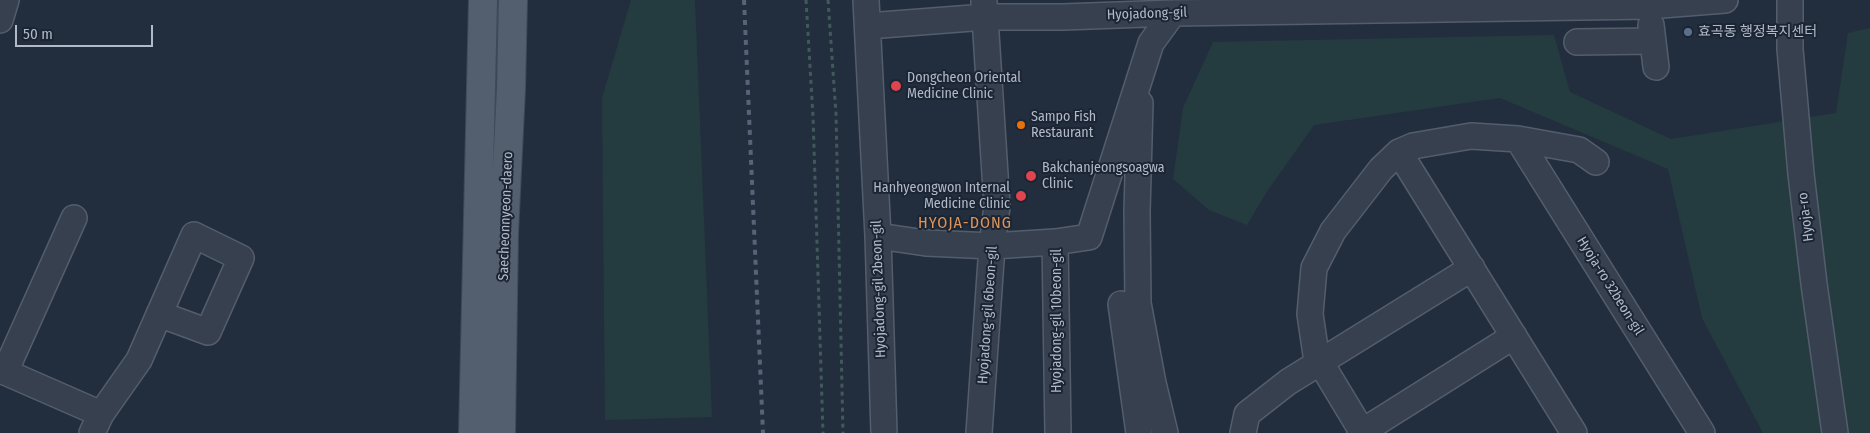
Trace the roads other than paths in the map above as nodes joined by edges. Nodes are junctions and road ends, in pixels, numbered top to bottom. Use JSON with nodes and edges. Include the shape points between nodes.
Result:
{"nodes":[{"id":1,"x":6,"y":0,"type":"edge"},
{"id":2,"x":476,"y":0,"type":"edge"},
{"id":3,"x":483,"y":0,"type":"edge"},
{"id":4,"x":513,"y":0,"type":"edge"},
{"id":5,"x":521,"y":0,"type":"edge"},
{"id":6,"x":866,"y":0,"type":"edge"},
{"id":7,"x":1725,"y":0,"type":"edge"},
{"id":8,"x":1790,"y":0,"type":"edge"},
{"id":9,"x":1649,"y":3,"type":"edge"},
{"id":10,"x":1496,"y":4,"type":"edge"},
{"id":11,"x":1565,"y":4,"type":"edge"},
{"id":12,"x":1329,"y":5,"type":"edge"},
{"id":13,"x":1408,"y":5,"type":"edge"},
{"id":14,"x":1245,"y":6,"type":"edge"},
{"id":15,"x":984,"y":9,"type":"edge"},
{"id":16,"x":1063,"y":9,"type":"edge"},
{"id":17,"x":1164,"y":9,"type":"edge"},
{"id":18,"x":0,"y":20,"type":"edge"},
{"id":19,"x":868,"y":26,"type":"junction"},
{"id":20,"x":1653,"y":41,"type":"junction"},
{"id":21,"x":1577,"y":42,"type":"dead end"},
{"id":22,"x":512,"y":58,"type":"junction"},
{"id":23,"x":1656,"y":66,"type":"dead end"},
{"id":24,"x":1141,"y":72,"type":"junction"},
{"id":25,"x":482,"y":75,"type":"junction"},
{"id":26,"x":1518,"y":139,"type":"junction"},
{"id":27,"x":1399,"y":152,"type":"junction"},
{"id":28,"x":1596,"y":162,"type":"dead end"},
{"id":29,"x":74,"y":218,"type":"dead end"},
{"id":30,"x":878,"y":236,"type":"junction"},
{"id":31,"x":1055,"y":242,"type":"junction"},
{"id":32,"x":992,"y":246,"type":"junction"},
{"id":33,"x":1472,"y":268,"type":"junction"},
{"id":34,"x":1138,"y":296,"type":"junction"},
{"id":35,"x":159,"y":314,"type":"dead end"},
{"id":36,"x":1514,"y":336,"type":"junction"},
{"id":37,"x":1321,"y":362,"type":"junction"},
{"id":38,"x":97,"y":424,"type":"edge"},
{"id":39,"x":473,"y":433,"type":"edge"},
{"id":40,"x":501,"y":433,"type":"edge"},
{"id":41,"x":884,"y":433,"type":"edge"},
{"id":42,"x":979,"y":433,"type":"edge"},
{"id":43,"x":1058,"y":433,"type":"edge"},
{"id":44,"x":1139,"y":433,"type":"edge"},
{"id":45,"x":1165,"y":433,"type":"edge"},
{"id":46,"x":1243,"y":433,"type":"edge"},
{"id":47,"x":1362,"y":433,"type":"edge"},
{"id":48,"x":1574,"y":433,"type":"edge"},
{"id":49,"x":1702,"y":433,"type":"edge"},
{"id":50,"x":1835,"y":433,"type":"edge"}],
"edges":[{"from":1,"to":18,"type":"street"},
{"from":2,"to":25,"type":"main road"},
{"from":3,"to":25,"type":"main road","name":"Saecheonnyeon-daero"},
{"from":4,"to":22,"type":"main road","name":"Saecheonnyeon-daero"},
{"from":5,"to":22,"type":"main road"},
{"from":6,"to":19,"type":"street","name":"Hyojadong-gil 2beon-gil"},
{"from":7,"to":9,"type":"street","name":"Hyojadong-gil"},
{"from":8,"to":50,"type":"street","name":"Hyoja-ro","via":[[1790,49],[1801,174]]},
{"from":9,"to":11,"type":"street","name":"Hyojadong-gil"},
{"from":9,"to":20,"type":"street"},
{"from":10,"to":11,"type":"street","name":"Hyojadong-gil"},
{"from":10,"to":13,"type":"street","name":"Hyojadong-gil"},
{"from":12,"to":13,"type":"street","name":"Hyojadong-gil"},
{"from":12,"to":14,"type":"street","name":"Hyojadong-gil"},
{"from":14,"to":17,"type":"street","name":"Hyojadong-gil"},
{"from":15,"to":16,"type":"street","name":"Hyojadong-gil"},
{"from":15,"to":19,"type":"street","name":"Hyojadong-gil"},
{"from":15,"to":32,"type":"street","name":"Hyojadong-gil 6beon-gil","via":[[997,206]]},
{"from":16,"to":17,"type":"street","name":"Hyojadong-gil"},
{"from":17,"to":24,"type":"street","name":"Hyojadong-gil 10beon-gil"},
{"from":19,"to":30,"type":"street","name":"Hyojadong-gil 2beon-gil"},
{"from":20,"to":21,"type":"street"},
{"from":20,"to":23,"type":"street"},
{"from":22,"to":40,"type":"main road","name":"Saecheonnyeon-daero","via":[[504,233]]},
{"from":24,"to":31,"type":"street","name":"Hyojadong-gil 10beon-gil","via":[[1089,237]]},
{"from":24,"to":34,"type":"street"},
{"from":25,"to":39,"type":"main road","name":"Saecheonnyeon-daero"},
{"from":26,"to":27,"type":"street","via":[[1471,136],[1413,146]]},
{"from":26,"to":28,"type":"street","via":[[1579,150]]},
{"from":26,"to":49,"type":"street","name":"Hyoja-ro 32beon-gil"},
{"from":27,"to":33,"type":"street"},
{"from":27,"to":37,"type":"street","via":[[1381,169],[1333,231],[1314,268],[1310,314],[1316,355]]},
{"from":29,"to":38,"type":"street","via":[[6,372]]},
{"from":30,"to":32,"type":"street","via":[[926,243]]},
{"from":30,"to":41,"type":"street","name":"Hyojadong-gil 2beon-gil"},
{"from":31,"to":32,"type":"street"},
{"from":31,"to":43,"type":"street","name":"Hyojadong-gil 10beon-gil"},
{"from":32,"to":42,"type":"street","name":"Hyojadong-gil 6beon-gil"},
{"from":33,"to":36,"type":"street"},
{"from":33,"to":37,"type":"street"},
{"from":34,"to":44,"type":"street","via":[[1121,300]]},
{"from":34,"to":45,"type":"street","via":[[1152,383]]},
{"from":35,"to":38,"type":"street","via":[[139,360]]},
{"from":36,"to":47,"type":"street"},
{"from":36,"to":48,"type":"street"},
{"from":37,"to":46,"type":"street","via":[[1246,414]]},
{"from":37,"to":47,"type":"street"}]}
